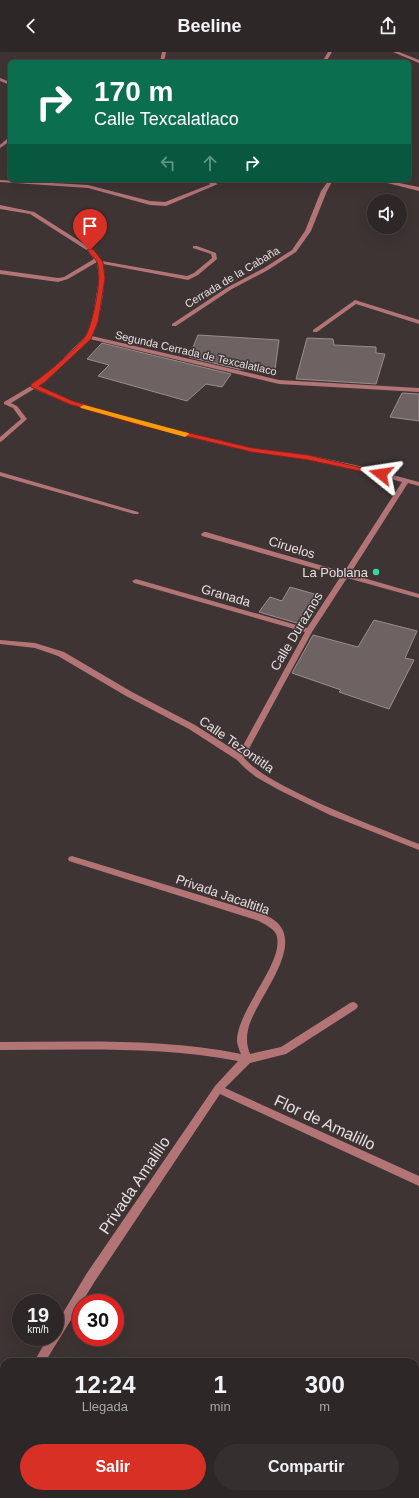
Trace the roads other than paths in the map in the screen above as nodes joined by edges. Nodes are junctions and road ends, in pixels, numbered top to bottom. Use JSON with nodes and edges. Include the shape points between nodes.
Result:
{"nodes":[{"id":1,"x":395,"y":52,"type":"edge"},
{"id":2,"x":419,"y":62,"type":"edge"},
{"id":3,"x":8,"y":141,"type":"edge"},
{"id":4,"x":0,"y":147,"type":"edge"},
{"id":5,"x":0,"y":182,"type":"edge"},
{"id":6,"x":38,"y":182,"type":"edge"},
{"id":7,"x":209,"y":182,"type":"edge"},
{"id":8,"x":330,"y":182,"type":"edge"},
{"id":9,"x":388,"y":182,"type":"edge"},
{"id":10,"x":419,"y":188,"type":"edge"},
{"id":11,"x":0,"y":207,"type":"edge"},
{"id":12,"x":195,"y":247,"type":"dead end"},
{"id":13,"x":99,"y":261,"type":"junction"},
{"id":14,"x":0,"y":272,"type":"edge"},
{"id":15,"x":419,"y":322,"type":"edge"},
{"id":16,"x":174,"y":325,"type":"dead end"},
{"id":17,"x":315,"y":331,"type":"dead end"},
{"id":18,"x":89,"y":337,"type":"junction"},
{"id":19,"x":33,"y":386,"type":"junction"},
{"id":20,"x":419,"y":390,"type":"edge"},
{"id":21,"x":3,"y":402,"type":"edge"},
{"id":22,"x":0,"y":440,"type":"edge"},
{"id":23,"x":0,"y":474,"type":"edge"},
{"id":24,"x":406,"y":481,"type":"junction"},
{"id":25,"x":419,"y":484,"type":"edge"},
{"id":26,"x":136,"y":513,"type":"dead end"},
{"id":27,"x":204,"y":534,"type":"dead end"},
{"id":28,"x":344,"y":575,"type":"junction"},
{"id":29,"x":136,"y":581,"type":"dead end"},
{"id":30,"x":419,"y":596,"type":"edge"},
{"id":31,"x":309,"y":631,"type":"junction"},
{"id":32,"x":0,"y":642,"type":"edge"},
{"id":33,"x":240,"y":758,"type":"junction"},
{"id":34,"x":419,"y":847,"type":"edge"},
{"id":35,"x":72,"y":859,"type":"dead end"},
{"id":36,"x":353,"y":1006,"type":"dead end"},
{"id":37,"x":0,"y":1046,"type":"edge"},
{"id":38,"x":248,"y":1059,"type":"junction"},
{"id":39,"x":218,"y":1089,"type":"junction"},
{"id":40,"x":419,"y":1181,"type":"edge"},
{"id":41,"x":64,"y":1321,"type":"edge"},
{"id":42,"x":49,"y":1346,"type":"edge"},
{"id":43,"x":41,"y":1358,"type":"edge"}],
"edges":[{"from":1,"to":2,"type":"street"},
{"from":3,"to":4,"type":"street"},
{"from":5,"to":6,"type":"street"},
{"from":6,"to":7,"type":"street","via":[[88,187],[150,203],[166,204],[216,184]]},
{"from":8,"to":16,"type":"street","name":"Cerrada de la Cabaña","via":[[308,231],[294,251],[230,288]]},
{"from":9,"to":10,"type":"street"},
{"from":11,"to":13,"type":"street","via":[[32,213],[90,250]]},
{"from":12,"to":13,"type":"street","via":[[214,253],[215,258],[188,278]]},
{"from":13,"to":14,"type":"street","via":[[58,280]]},
{"from":13,"to":18,"type":"street","via":[[102,278],[100,298]]},
{"from":15,"to":17,"type":"street","via":[[355,302]]},
{"from":18,"to":19,"type":"street","via":[[43,380]]},
{"from":18,"to":20,"type":"street","name":"Segunda Cerrada de Texcalatlaco","via":[[278,382]]},
{"from":19,"to":21,"type":"street"},
{"from":19,"to":24,"type":"street","via":[[71,403],[142,424],[252,450],[308,458]]},
{"from":21,"to":22,"type":"street","via":[[15,407],[24,419]]},
{"from":23,"to":26,"type":"street"},
{"from":24,"to":25,"type":"street"},
{"from":24,"to":28,"type":"street","name":"Calle Duraznos"},
{"from":27,"to":28,"type":"street","name":"Ciruelos"},
{"from":28,"to":30,"type":"street","name":"Ciruelos"},
{"from":28,"to":31,"type":"street","name":"Calle Duraznos"},
{"from":29,"to":31,"type":"street","name":"Granada"},
{"from":31,"to":33,"type":"street","name":"Calle Duraznos"},
{"from":32,"to":33,"type":"street","name":"Calle Tezontitla","via":[[35,646],[61,654],[192,727]]},
{"from":33,"to":34,"type":"street","name":"Calle Tezontitla","via":[[260,776],[314,805]]},
{"from":35,"to":38,"type":"street","name":"Privada Jacaltitla","via":[[262,918],[275,926],[281,935],[281,948],[244,1028],[242,1041]]},
{"from":36,"to":38,"type":"street","via":[[283,1050]]},
{"from":37,"to":38,"type":"street","via":[[120,1046],[211,1052]]},
{"from":38,"to":39,"type":"street","name":"Privada Amalillo"},
{"from":39,"to":40,"type":"street","name":"Flor de Amalillo"},
{"from":39,"to":41,"type":"street","name":"Privada Amalillo"},
{"from":42,"to":43,"type":"street","name":"Privada Amalillo"}]}
